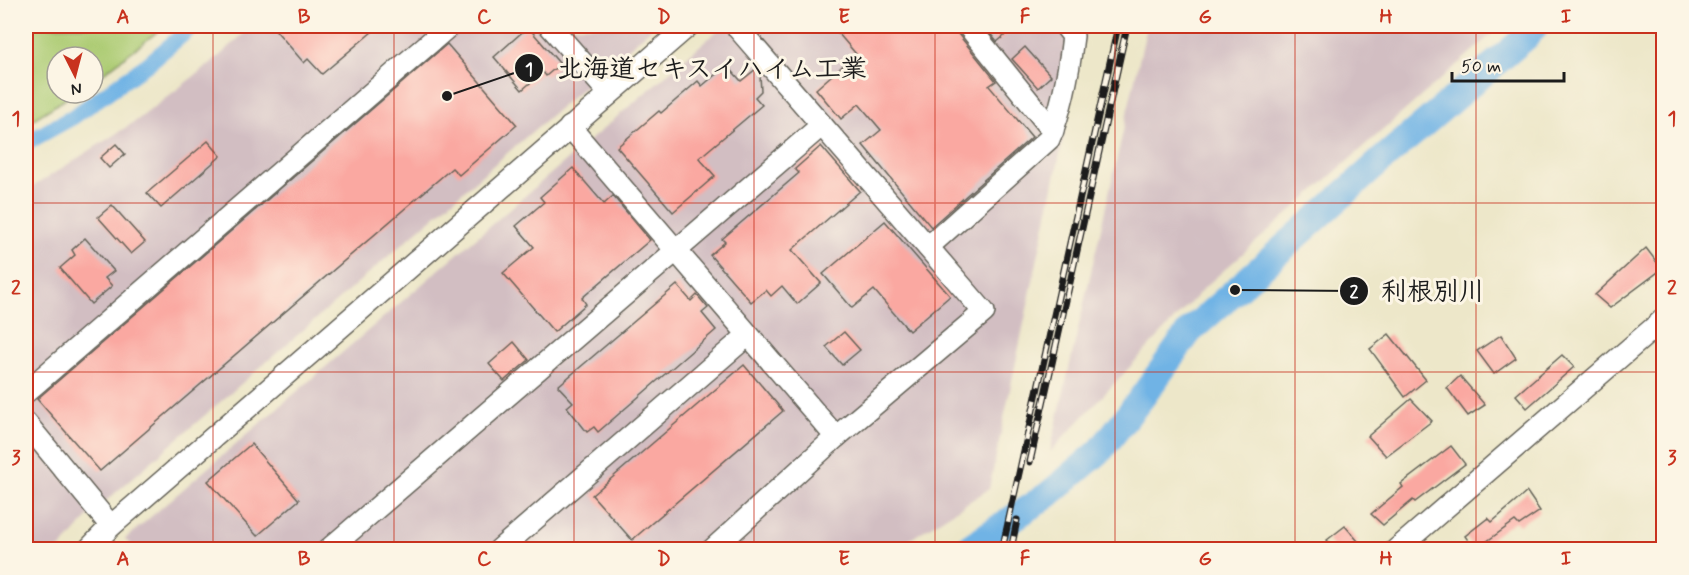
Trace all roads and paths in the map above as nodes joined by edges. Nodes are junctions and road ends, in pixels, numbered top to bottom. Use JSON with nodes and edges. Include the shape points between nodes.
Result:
{"nodes":[{"id":1,"x":449,"y":26,"type":"edge"},
{"id":2,"x":550,"y":26,"type":"edge"},
{"id":3,"x":688,"y":26,"type":"edge"},
{"id":4,"x":736,"y":26,"type":"edge"},
{"id":5,"x":968,"y":26,"type":"edge"},
{"id":6,"x":1065,"y":26,"type":"edge"},
{"id":7,"x":609,"y":93,"type":"junction"},
{"id":8,"x":822,"y":125,"type":"junction"},
{"id":9,"x":570,"y":127,"type":"junction"},
{"id":10,"x":1053,"y":131,"type":"junction"},
{"id":11,"x":928,"y":247,"type":"junction"},
{"id":12,"x":676,"y":250,"type":"junction"},
{"id":13,"x":1664,"y":319,"type":"edge"},
{"id":14,"x":748,"y":334,"type":"junction"},
{"id":15,"x":26,"y":392,"type":"edge"},
{"id":16,"x":26,"y":423,"type":"edge"},
{"id":17,"x":836,"y":437,"type":"junction"},
{"id":18,"x":111,"y":526,"type":"junction"},
{"id":19,"x":87,"y":549,"type":"edge"},
{"id":20,"x":328,"y":549,"type":"edge"},
{"id":21,"x":499,"y":549,"type":"edge"},
{"id":22,"x":712,"y":549,"type":"edge"},
{"id":23,"x":1396,"y":549,"type":"edge"}],
"edges":[{"from":1,"to":15,"type":"street"},
{"from":2,"to":7,"type":"street"},
{"from":3,"to":7,"type":"street"},
{"from":4,"to":8,"type":"street"},
{"from":5,"to":10,"type":"street"},
{"from":6,"to":10,"type":"street","via":[[1073,36],[1072,45]]},
{"from":7,"to":9,"type":"street"},
{"from":8,"to":11,"type":"street"},
{"from":8,"to":12,"type":"street"},
{"from":9,"to":12,"type":"street"},
{"from":9,"to":18,"type":"street"},
{"from":10,"to":11,"type":"street","via":[[1050,140]]},
{"from":11,"to":17,"type":"street","via":[[984,312]]},
{"from":12,"to":14,"type":"street"},
{"from":12,"to":20,"type":"street"},
{"from":13,"to":23,"type":"street"},
{"from":14,"to":17,"type":"street"},
{"from":14,"to":21,"type":"street"},
{"from":16,"to":18,"type":"street"},
{"from":17,"to":22,"type":"street"},
{"from":18,"to":19,"type":"street"}]}
